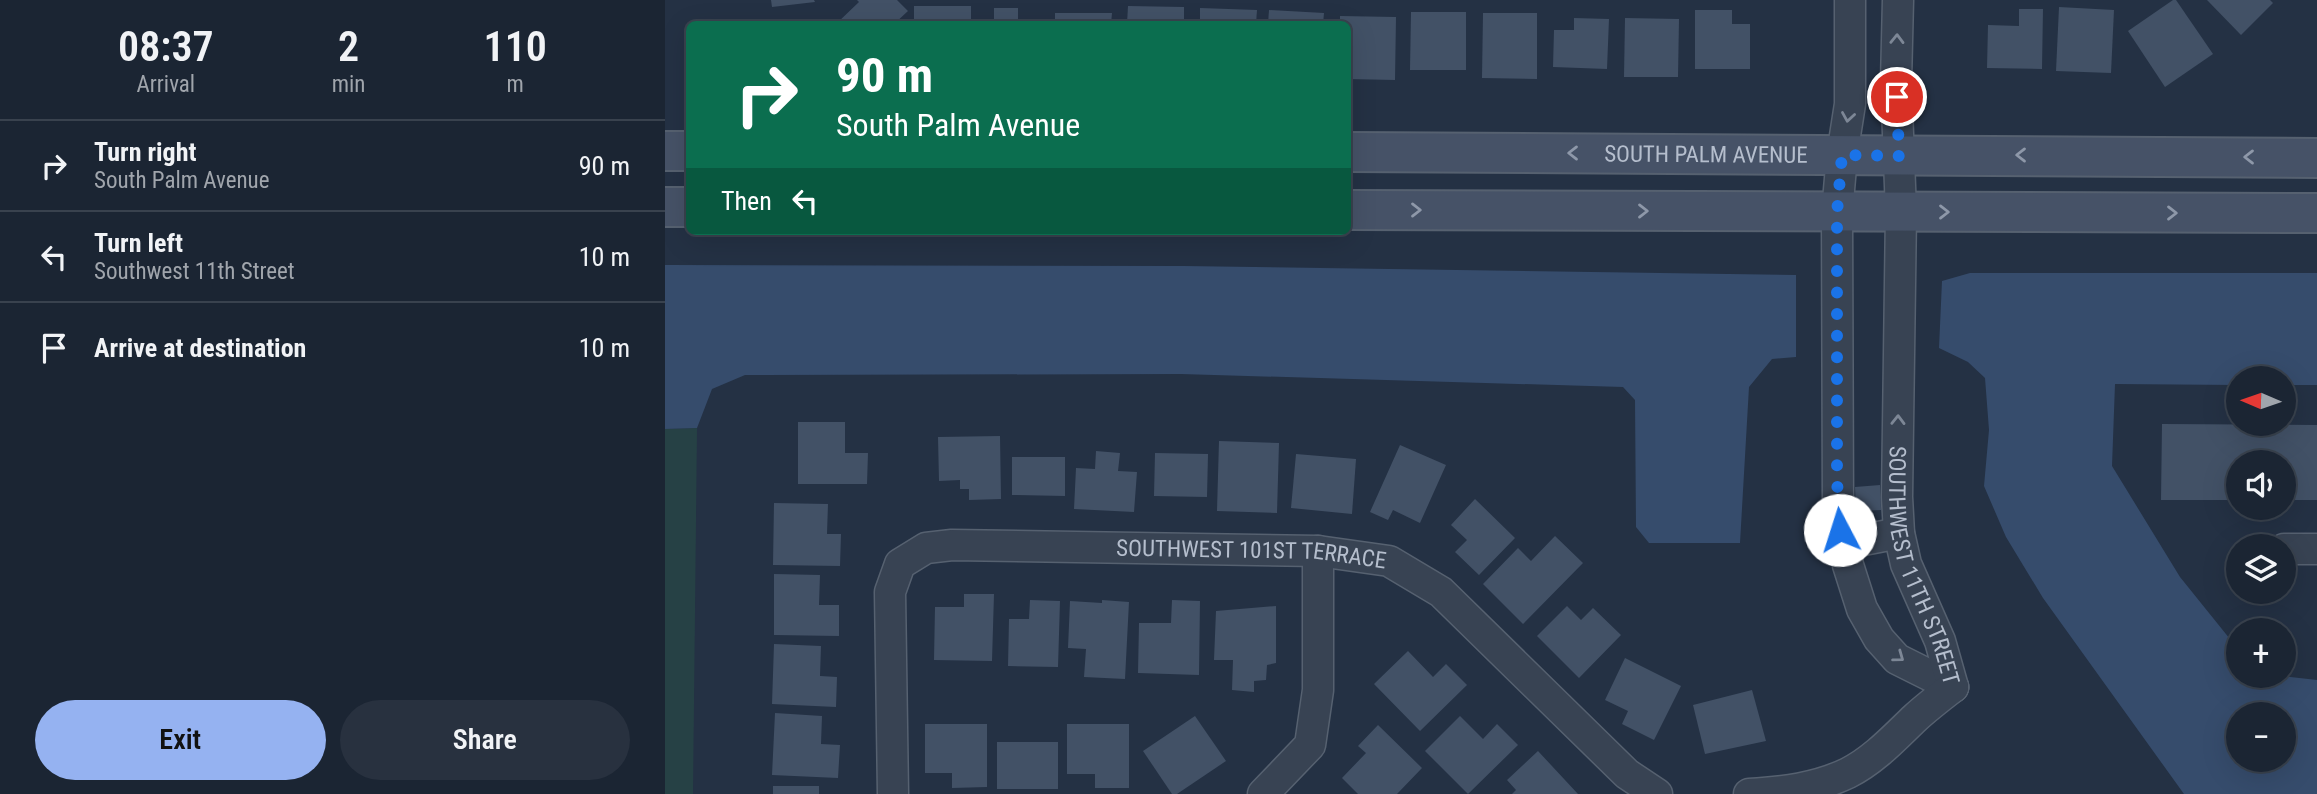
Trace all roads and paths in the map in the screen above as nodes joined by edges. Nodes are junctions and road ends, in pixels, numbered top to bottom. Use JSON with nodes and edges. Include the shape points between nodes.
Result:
{"nodes":[{"id":1,"x":1850,"y":0,"type":"edge"},
{"id":2,"x":1898,"y":0,"type":"edge"},
{"id":3,"x":665,"y":151,"type":"edge"},
{"id":4,"x":686,"y":151,"type":"edge"},
{"id":5,"x":1351,"y":152,"type":"edge"},
{"id":6,"x":1842,"y":155,"type":"junction"},
{"id":7,"x":1899,"y":156,"type":"junction"},
{"id":8,"x":2317,"y":158,"type":"edge"},
{"id":9,"x":665,"y":207,"type":"edge"},
{"id":10,"x":686,"y":207,"type":"edge"},
{"id":11,"x":1351,"y":210,"type":"edge"},
{"id":12,"x":1901,"y":212,"type":"junction"},
{"id":13,"x":1837,"y":213,"type":"junction"},
{"id":14,"x":2317,"y":214,"type":"edge"},
{"id":15,"x":1899,"y":533,"type":"junction"},
{"id":16,"x":1843,"y":544,"type":"junction"},
{"id":17,"x":2296,"y":549,"type":"edge"},
{"id":18,"x":2317,"y":549,"type":"edge"},
{"id":19,"x":1318,"y":551,"type":"junction"},
{"id":20,"x":1953,"y":687,"type":"junction"},
{"id":21,"x":1266,"y":792,"type":"edge"},
{"id":22,"x":893,"y":794,"type":"edge"},
{"id":23,"x":1657,"y":794,"type":"edge"},
{"id":24,"x":1749,"y":794,"type":"edge"}],
"edges":[{"from":1,"to":6,"type":"street","name":"SOUTHWEST 11TH STREET","one_way":true,"via":[[1850,104]]},
{"from":7,"to":2,"type":"street","name":"SOUTHWEST 11TH STREET","one_way":true},
{"from":3,"to":4,"type":"main road"},
{"from":6,"to":5,"type":"main road","name":"SOUTH PALM AVENUE","one_way":true},
{"from":6,"to":7,"type":"main road","name":"SOUTH PALM AVENUE"},
{"from":6,"to":13,"type":"street","name":"SOUTHWEST 11TH STREET"},
{"from":8,"to":7,"type":"main road","name":"SOUTH PALM AVENUE","one_way":true},
{"from":7,"to":12,"type":"street","name":"SOUTHWEST 11TH STREET"},
{"from":9,"to":10,"type":"main road"},
{"from":11,"to":13,"type":"main road","one_way":true},
{"from":12,"to":13,"type":"main road"},
{"from":12,"to":14,"type":"main road","one_way":true},
{"from":15,"to":12,"type":"street","name":"SOUTHWEST 11TH STREET","one_way":true},
{"from":13,"to":16,"type":"street","name":"SOUTHWEST 11TH STREET","via":[[1837,515]]},
{"from":15,"to":16,"type":"street"},
{"from":15,"to":20,"type":"street","name":"SOUTHWEST 11TH STREET","via":[[1906,564],[1940,640]]},
{"from":16,"to":20,"type":"street","name":"SOUTHWEST 11TH STREET","one_way":true,"via":[[1863,609],[1879,639],[1897,659]]},
{"from":17,"to":18,"type":"street"},
{"from":19,"to":21,"type":"street","via":[[1318,690],[1310,745]]},
{"from":19,"to":22,"type":"street","name":"SOUTHWEST 101ST TERRACE","via":[[926,548],[900,564],[890,592]]},
{"from":19,"to":23,"type":"street","name":"SOUTHWEST 101ST TERRACE","via":[[1389,561],[1441,592],[1627,774]]},
{"from":20,"to":24,"type":"street","via":[[1851,771],[1797,789]]}]}
